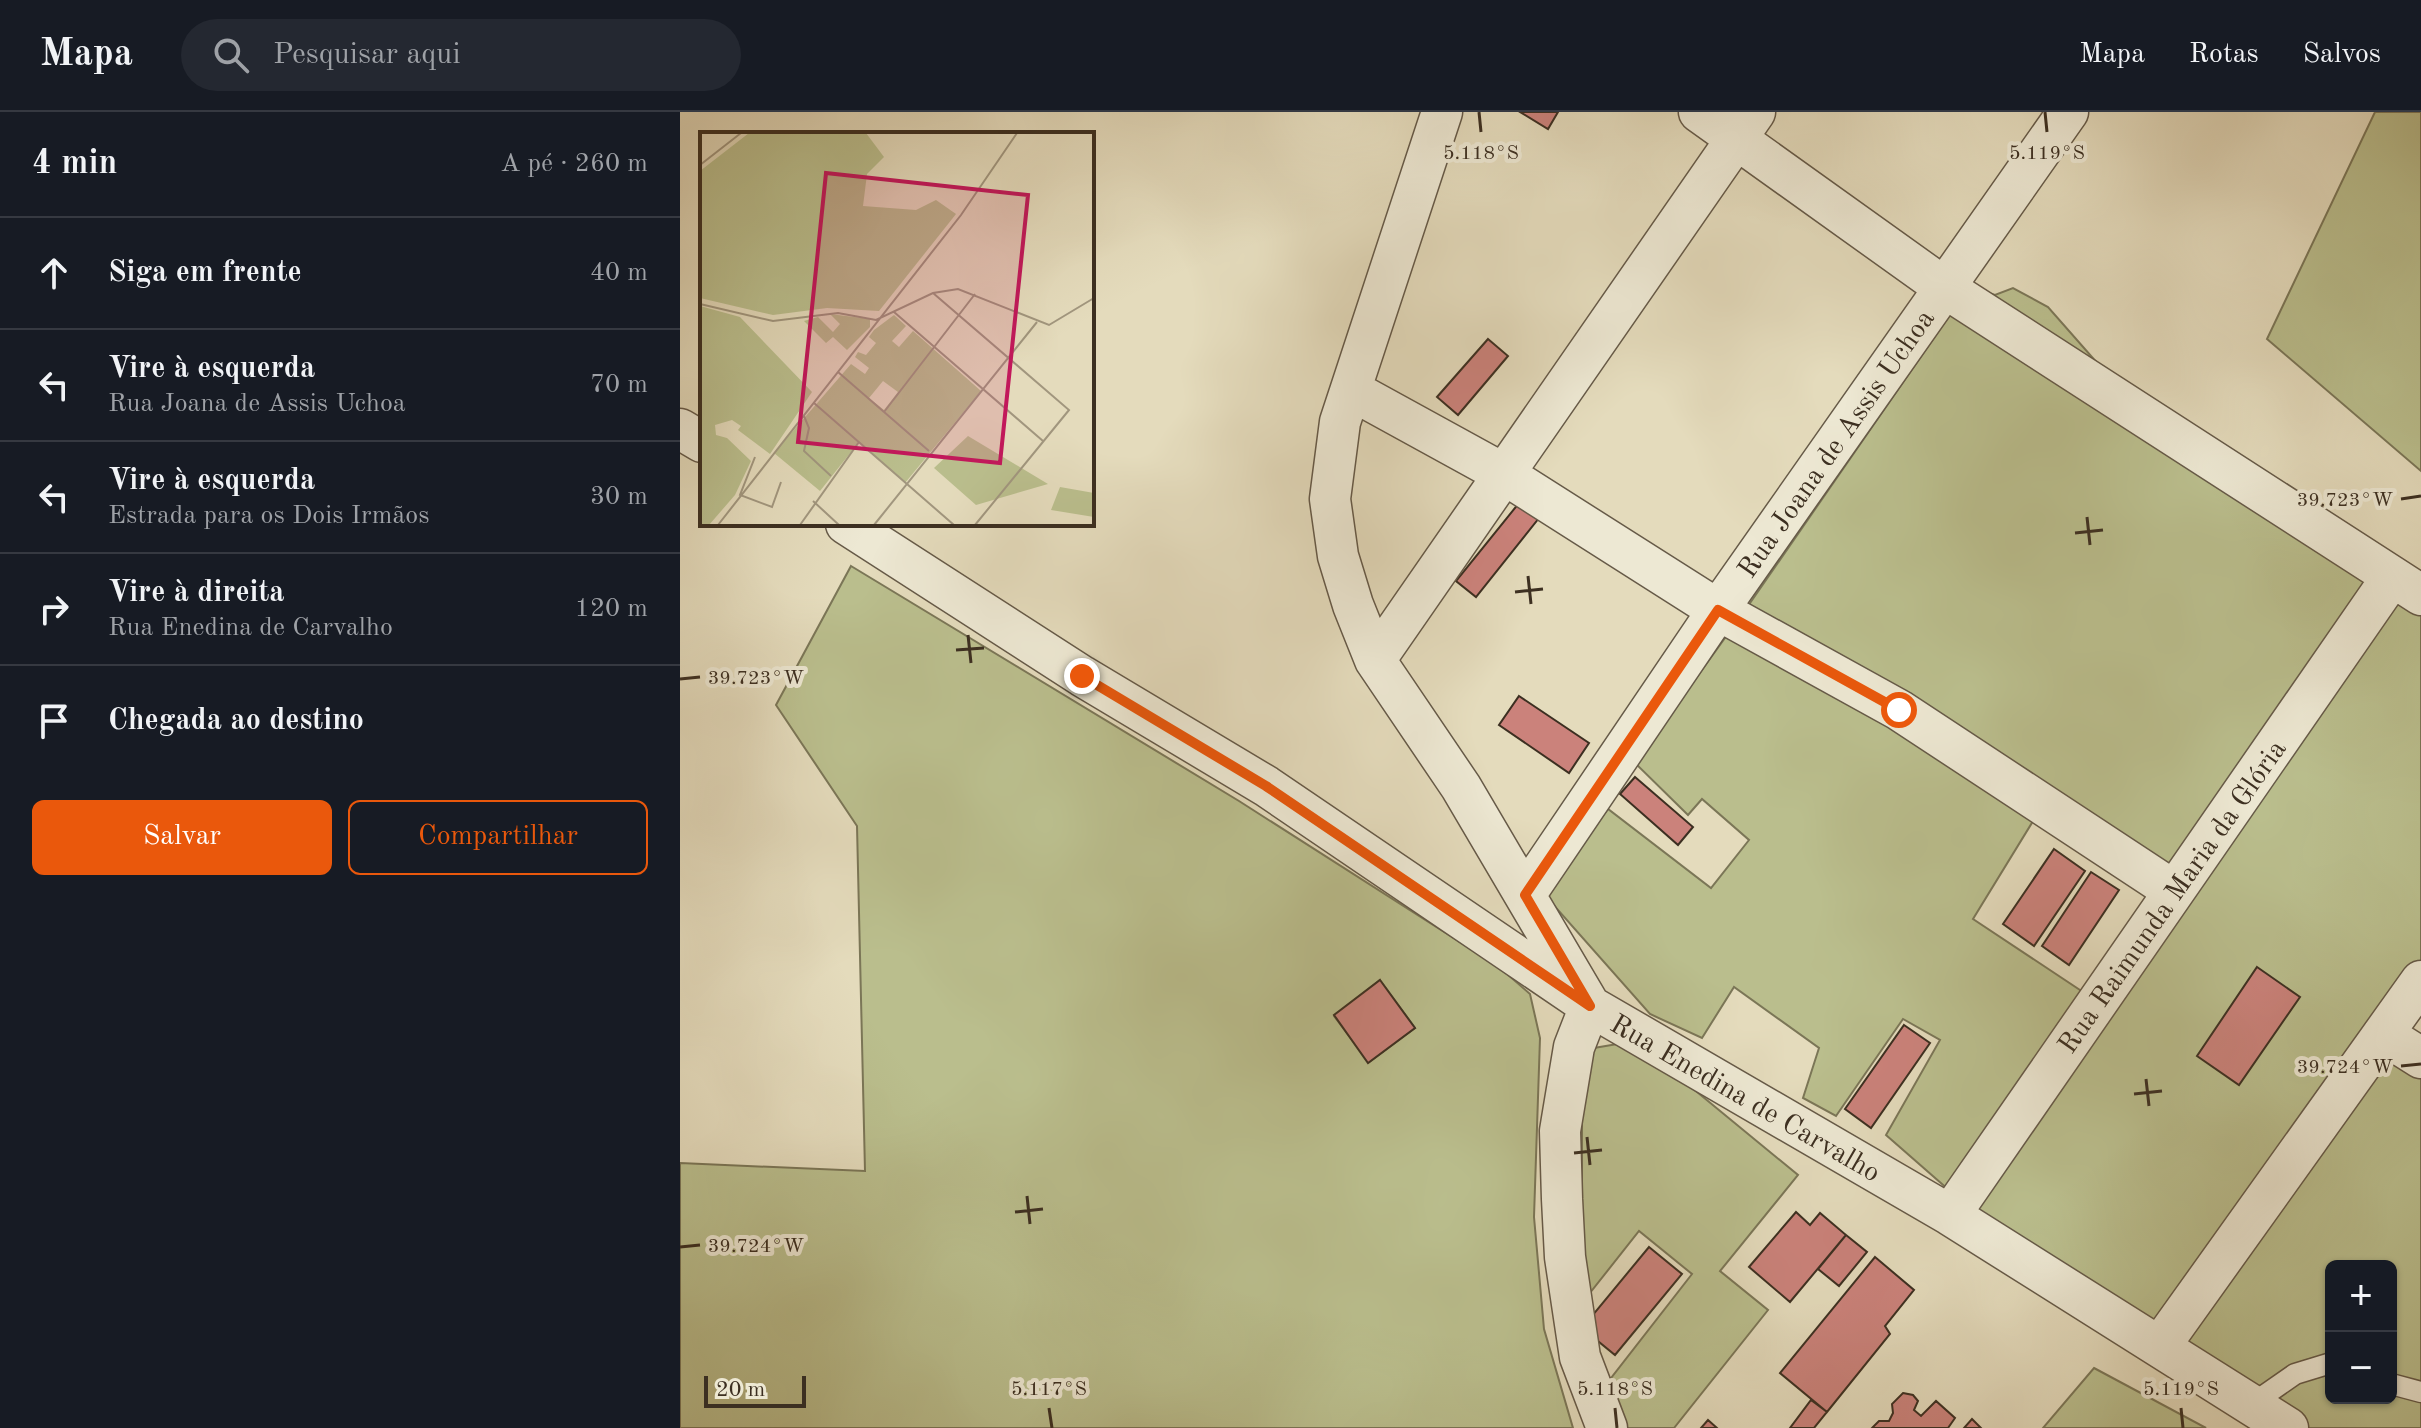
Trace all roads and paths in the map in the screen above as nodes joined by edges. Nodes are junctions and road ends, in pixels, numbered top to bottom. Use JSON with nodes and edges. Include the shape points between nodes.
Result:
{"nodes":[{"id":1,"x":1442,"y":112,"type":"edge"},
{"id":2,"x":1699,"y":112,"type":"edge"},
{"id":3,"x":2068,"y":112,"type":"edge"},
{"id":4,"x":1746,"y":125,"type":"edge"},
{"id":5,"x":1945,"y":288,"type":"junction"},
{"id":6,"x":1351,"y":390,"type":"junction"},
{"id":7,"x":680,"y":429,"type":"edge"},
{"id":8,"x":700,"y":441,"type":"edge"},
{"id":9,"x":1504,"y":474,"type":"junction"},
{"id":10,"x":849,"y":526,"type":"edge"},
{"id":11,"x":2406,"y":586,"type":"edge"},
{"id":12,"x":1718,"y":610,"type":"junction"},
{"id":13,"x":1375,"y":660,"type":"junction"},
{"id":14,"x":2174,"y":891,"type":"junction"},
{"id":15,"x":1525,"y":895,"type":"junction"},
{"id":16,"x":2421,"y":981,"type":"edge"},
{"id":17,"x":1590,"y":1006,"type":"junction"},
{"id":18,"x":2383,"y":1034,"type":"junction"},
{"id":19,"x":2421,"y":1058,"type":"edge"},
{"id":20,"x":1950,"y":1215,"type":"junction"},
{"id":21,"x":2160,"y":1346,"type":"junction"},
{"id":22,"x":2325,"y":1365,"type":"edge"},
{"id":23,"x":2397,"y":1386,"type":"edge"},
{"id":24,"x":2421,"y":1392,"type":"edge"},
{"id":25,"x":2252,"y":1404,"type":"junction"},
{"id":26,"x":1607,"y":1428,"type":"edge"},
{"id":27,"x":2288,"y":1428,"type":"edge"}],
"edges":[{"from":1,"to":6,"type":"street"},
{"from":2,"to":4,"type":"street"},
{"from":3,"to":5,"type":"street","name":"Rua Joana de Assis Uchoa"},
{"from":4,"to":5,"type":"street"},
{"from":4,"to":9,"type":"street"},
{"from":5,"to":11,"type":"street"},
{"from":5,"to":12,"type":"street","name":"Rua Joana de Assis Uchoa"},
{"from":6,"to":9,"type":"street"},
{"from":6,"to":13,"type":"street","via":[[1340,422],[1330,499],[1338,556]]},
{"from":7,"to":8,"type":"street"},
{"from":9,"to":12,"type":"street"},
{"from":9,"to":13,"type":"street"},
{"from":10,"to":17,"type":"street","name":"Rua Enedina de Carvalho","via":[[1082,676],[1266,786]]},
{"from":11,"to":14,"type":"street","name":"Rua Raimunda Maria da Glória"},
{"from":12,"to":14,"type":"street","via":[[1899,710]]},
{"from":12,"to":15,"type":"street","name":"Rua Joana de Assis Uchoa"},
{"from":13,"to":15,"type":"street","via":[[1461,787]]},
{"from":14,"to":20,"type":"street","name":"Rua Raimunda Maria da Glória"},
{"from":15,"to":17,"type":"street"},
{"from":16,"to":18,"type":"street"},
{"from":17,"to":20,"type":"street","name":"Rua Enedina de Carvalho"},
{"from":17,"to":26,"type":"street","via":[[1574,1047],[1560,1131],[1562,1199],[1580,1357]]},
{"from":18,"to":19,"type":"street"},
{"from":18,"to":21,"type":"street"},
{"from":20,"to":21,"type":"street","name":"Rua Enedina de Carvalho"},
{"from":21,"to":25,"type":"street","name":"Rua Enedina de Carvalho"},
{"from":22,"to":25,"type":"lane","via":[[2295,1374]]},
{"from":23,"to":24,"type":"lane"},
{"from":25,"to":27,"type":"street","name":"Rua Enedina de Carvalho"}]}
